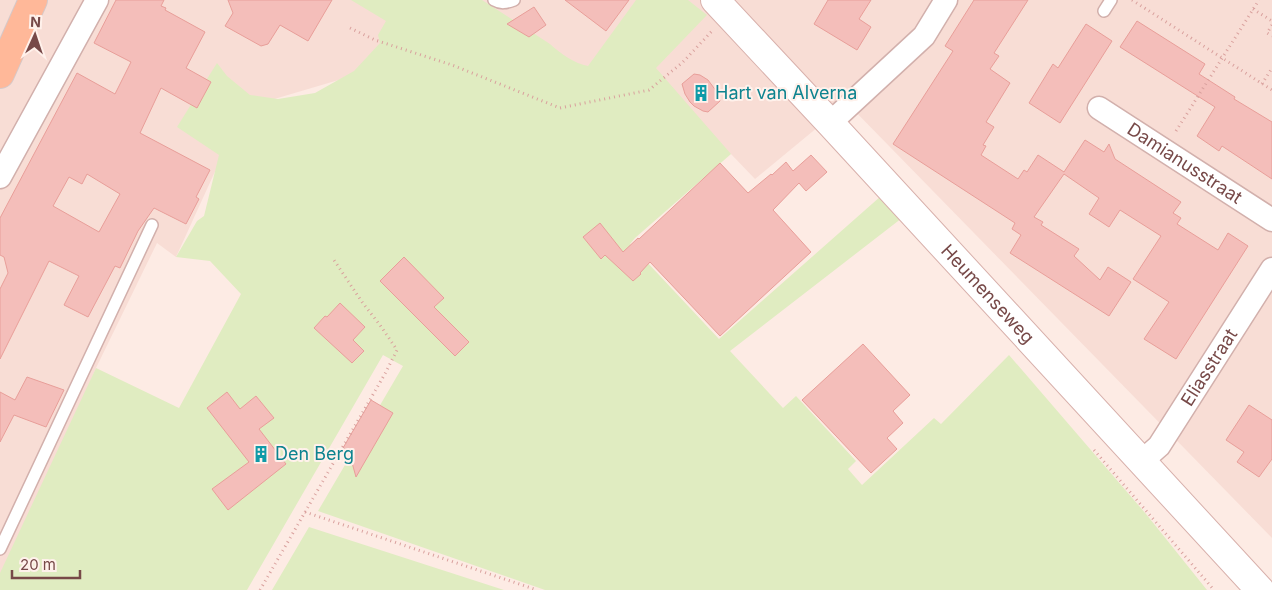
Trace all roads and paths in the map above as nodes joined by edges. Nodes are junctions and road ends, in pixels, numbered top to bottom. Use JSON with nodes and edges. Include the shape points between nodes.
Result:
{"nodes":[{"id":1,"x":33,"y":0,"type":"edge"},
{"id":2,"x":97,"y":0,"type":"edge"},
{"id":3,"x":494,"y":0,"type":"edge"},
{"id":4,"x":514,"y":0,"type":"edge"},
{"id":5,"x":946,"y":0,"type":"edge"},
{"id":6,"x":1111,"y":0,"type":"edge"},
{"id":7,"x":1132,"y":0,"type":"edge"},
{"id":8,"x":1259,"y":0,"type":"edge"},
{"id":9,"x":721,"y":7,"type":"edge"},
{"id":10,"x":1253,"y":9,"type":"junction"},
{"id":11,"x":1104,"y":11,"type":"dead end"},
{"id":12,"x":1272,"y":20,"type":"edge"},
{"id":13,"x":1272,"y":25,"type":"edge"},
{"id":14,"x":350,"y":28,"type":"dead end"},
{"id":15,"x":1272,"y":36,"type":"edge"},
{"id":16,"x":1222,"y":58,"type":"junction"},
{"id":17,"x":1272,"y":68,"type":"edge"},
{"id":18,"x":0,"y":74,"type":"edge"},
{"id":19,"x":1262,"y":84,"type":"junction"},
{"id":20,"x":1272,"y":90,"type":"edge"},
{"id":21,"x":1098,"y":108,"type":"dead end"},
{"id":22,"x":830,"y":122,"type":"junction"},
{"id":23,"x":1163,"y":150,"type":"junction"},
{"id":24,"x":0,"y":177,"type":"edge"},
{"id":25,"x":1272,"y":220,"type":"edge"},
{"id":26,"x":152,"y":225,"type":"dead end"},
{"id":27,"x":334,"y":260,"type":"dead end"},
{"id":28,"x":1272,"y":269,"type":"edge"},
{"id":29,"x":1142,"y":461,"type":"junction"},
{"id":30,"x":305,"y":512,"type":"junction"},
{"id":31,"x":0,"y":549,"type":"edge"},
{"id":32,"x":260,"y":590,"type":"edge"},
{"id":33,"x":537,"y":590,"type":"edge"},
{"id":34,"x":1260,"y":590,"type":"edge"}],
"edges":[{"from":1,"to":18,"type":"main road"},
{"from":2,"to":24,"type":"street"},
{"from":3,"to":4,"type":"lane","via":[[507,3]]},
{"from":5,"to":22,"type":"street","via":[[924,36]]},
{"from":6,"to":11,"type":"lane"},
{"from":7,"to":16,"type":"path"},
{"from":8,"to":10,"type":"path"},
{"from":9,"to":14,"type":"path","via":[[683,62],[649,90],[560,108]]},
{"from":9,"to":22,"type":"street","name":"Heumenseweg"},
{"from":10,"to":12,"type":"path"},
{"from":10,"to":16,"type":"path"},
{"from":13,"to":15,"type":"path","via":[[1267,33]]},
{"from":16,"to":19,"type":"path"},
{"from":16,"to":23,"type":"path"},
{"from":17,"to":19,"type":"path"},
{"from":19,"to":20,"type":"path"},
{"from":21,"to":23,"type":"street","name":"Damianusstraat"},
{"from":22,"to":29,"type":"street","name":"Heumenseweg"},
{"from":23,"to":25,"type":"street","name":"Damianusstraat"},
{"from":26,"to":31,"type":"lane"},
{"from":27,"to":30,"type":"path","via":[[397,350]]},
{"from":28,"to":29,"type":"street","name":"Eliasstraat","via":[[1159,446]]},
{"from":29,"to":34,"type":"street","name":"Heumenseweg"},
{"from":30,"to":32,"type":"path"},
{"from":30,"to":33,"type":"path"}]}
